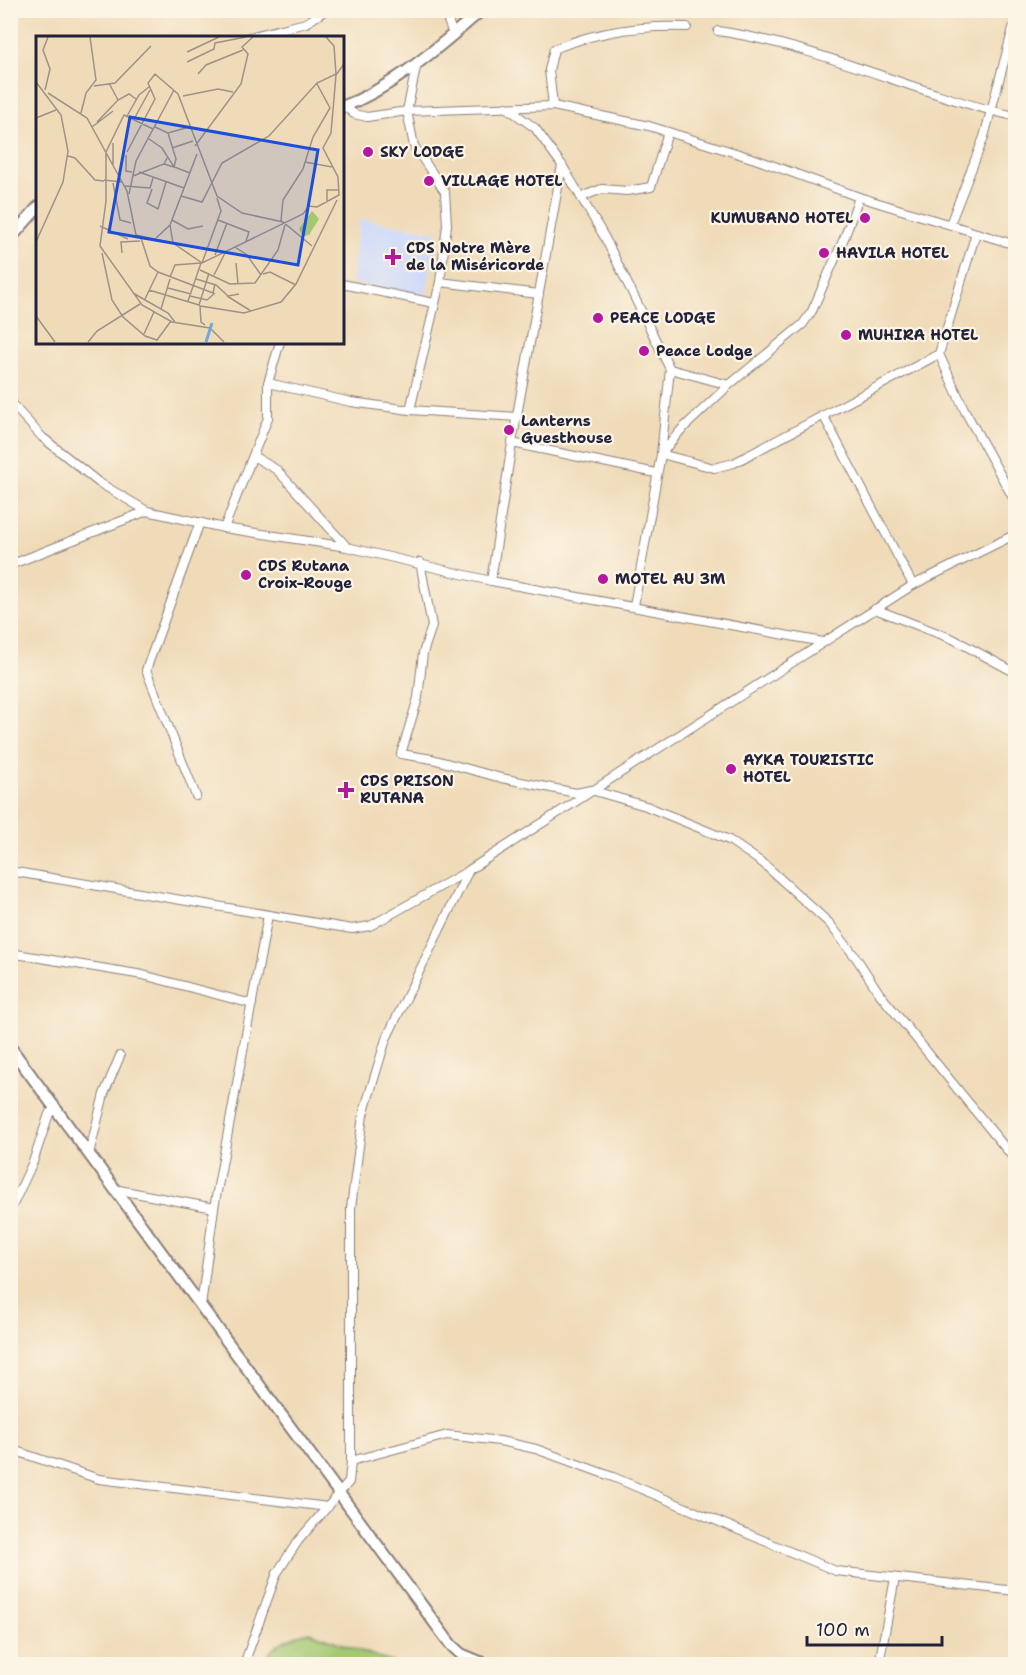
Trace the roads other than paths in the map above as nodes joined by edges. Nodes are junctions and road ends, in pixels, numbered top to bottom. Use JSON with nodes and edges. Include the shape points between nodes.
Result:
{"nodes":[{"id":1,"x":326,"y":10,"type":"edge"},
{"id":2,"x":444,"y":10,"type":"edge"},
{"id":3,"x":482,"y":10,"type":"edge"},
{"id":4,"x":1016,"y":17,"type":"edge"},
{"id":5,"x":687,"y":27,"type":"dead end"},
{"id":6,"x":718,"y":31,"type":"dead end"},
{"id":7,"x":453,"y":34,"type":"junction"},
{"id":8,"x":253,"y":36,"type":"edge"},
{"id":9,"x":1012,"y":42,"type":"edge"},
{"id":10,"x":417,"y":63,"type":"junction"},
{"id":11,"x":344,"y":106,"type":"edge"},
{"id":12,"x":553,"y":106,"type":"junction"},
{"id":13,"x":506,"y":107,"type":"junction"},
{"id":14,"x":344,"y":108,"type":"edge"},
{"id":15,"x":407,"y":111,"type":"junction"},
{"id":16,"x":991,"y":112,"type":"junction"},
{"id":17,"x":1016,"y":116,"type":"edge"},
{"id":18,"x":668,"y":132,"type":"junction"},
{"id":19,"x":562,"y":165,"type":"junction"},
{"id":20,"x":581,"y":197,"type":"junction"},
{"id":21,"x":858,"y":197,"type":"junction"},
{"id":22,"x":36,"y":209,"type":"edge"},
{"id":23,"x":950,"y":224,"type":"junction"},
{"id":24,"x":976,"y":232,"type":"junction"},
{"id":25,"x":10,"y":239,"type":"edge"},
{"id":26,"x":1016,"y":244,"type":"edge"},
{"id":27,"x":440,"y":282,"type":"junction"},
{"id":28,"x":344,"y":284,"type":"edge"},
{"id":29,"x":539,"y":294,"type":"junction"},
{"id":30,"x":434,"y":303,"type":"junction"},
{"id":31,"x":279,"y":344,"type":"edge"},
{"id":32,"x":939,"y":354,"type":"junction"},
{"id":33,"x":670,"y":369,"type":"junction"},
{"id":34,"x":268,"y":384,"type":"junction"},
{"id":35,"x":729,"y":384,"type":"junction"},
{"id":36,"x":11,"y":404,"type":"edge"},
{"id":37,"x":410,"y":410,"type":"junction"},
{"id":38,"x":822,"y":415,"type":"junction"},
{"id":39,"x":516,"y":417,"type":"junction"},
{"id":40,"x":512,"y":443,"type":"junction"},
{"id":41,"x":661,"y":454,"type":"junction"},
{"id":42,"x":253,"y":456,"type":"junction"},
{"id":43,"x":656,"y":473,"type":"junction"},
{"id":44,"x":1016,"y":503,"type":"edge"},
{"id":45,"x":147,"y":511,"type":"junction"},
{"id":46,"x":200,"y":522,"type":"junction"},
{"id":47,"x":224,"y":528,"type":"junction"},
{"id":48,"x":1016,"y":534,"type":"edge"},
{"id":49,"x":347,"y":547,"type":"junction"},
{"id":50,"x":420,"y":562,"type":"junction"},
{"id":51,"x":10,"y":565,"type":"edge"},
{"id":52,"x":490,"y":581,"type":"junction"},
{"id":53,"x":913,"y":585,"type":"junction"},
{"id":54,"x":634,"y":606,"type":"junction"},
{"id":55,"x":875,"y":609,"type":"junction"},
{"id":56,"x":823,"y":642,"type":"junction"},
{"id":57,"x":1016,"y":673,"type":"edge"},
{"id":58,"x":591,"y":790,"type":"junction"},
{"id":59,"x":196,"y":796,"type":"dead end"},
{"id":60,"x":469,"y":870,"type":"junction"},
{"id":61,"x":10,"y":871,"type":"edge"},
{"id":62,"x":268,"y":915,"type":"junction"},
{"id":63,"x":10,"y":953,"type":"edge"},
{"id":64,"x":252,"y":1004,"type":"junction"},
{"id":65,"x":10,"y":1047,"type":"edge"},
{"id":66,"x":120,"y":1056,"type":"dead end"},
{"id":67,"x":56,"y":1107,"type":"junction"},
{"id":68,"x":89,"y":1154,"type":"junction"},
{"id":69,"x":1016,"y":1161,"type":"edge"},
{"id":70,"x":114,"y":1189,"type":"junction"},
{"id":71,"x":214,"y":1208,"type":"junction"},
{"id":72,"x":10,"y":1210,"type":"edge"},
{"id":73,"x":201,"y":1306,"type":"junction"},
{"id":74,"x":10,"y":1449,"type":"edge"},
{"id":75,"x":351,"y":1461,"type":"junction"},
{"id":76,"x":339,"y":1493,"type":"junction"},
{"id":77,"x":328,"y":1508,"type":"junction"},
{"id":78,"x":895,"y":1578,"type":"junction"},
{"id":79,"x":1016,"y":1592,"type":"edge"},
{"id":80,"x":244,"y":1665,"type":"edge"},
{"id":81,"x":485,"y":1665,"type":"edge"},
{"id":82,"x":879,"y":1665,"type":"edge"}],
"edges":[{"from":1,"to":8,"type":"street","via":[[306,22]]},
{"from":2,"to":7,"type":"street"},
{"from":3,"to":7,"type":"main road"},
{"from":4,"to":9,"type":"street"},
{"from":5,"to":12,"type":"street","via":[[635,28],[581,38],[554,49],[549,70]]},
{"from":6,"to":16,"type":"street","via":[[858,68]]},
{"from":7,"to":10,"type":"main road"},
{"from":9,"to":16,"type":"street"},
{"from":10,"to":11,"type":"main road"},
{"from":10,"to":15,"type":"street"},
{"from":12,"to":13,"type":"street"},
{"from":12,"to":18,"type":"street"},
{"from":13,"to":15,"type":"street"},
{"from":13,"to":19,"type":"street","via":[[535,128]]},
{"from":14,"to":15,"type":"street","via":[[363,117]]},
{"from":15,"to":27,"type":"street","via":[[414,146],[445,192],[447,225]]},
{"from":16,"to":17,"type":"street"},
{"from":16,"to":23,"type":"street"},
{"from":18,"to":20,"type":"street","via":[[651,187],[627,191],[602,189]]},
{"from":18,"to":21,"type":"street"},
{"from":19,"to":20,"type":"street"},
{"from":19,"to":29,"type":"street"},
{"from":20,"to":33,"type":"street"},
{"from":21,"to":23,"type":"street"},
{"from":21,"to":35,"type":"street","via":[[808,318]]},
{"from":22,"to":25,"type":"main road"},
{"from":23,"to":24,"type":"street"},
{"from":24,"to":26,"type":"street"},
{"from":24,"to":32,"type":"street"},
{"from":27,"to":29,"type":"street"},
{"from":27,"to":30,"type":"street"},
{"from":28,"to":30,"type":"street"},
{"from":29,"to":39,"type":"street"},
{"from":30,"to":37,"type":"street"},
{"from":31,"to":34,"type":"street"},
{"from":32,"to":38,"type":"street"},
{"from":32,"to":44,"type":"street","via":[[964,411]]},
{"from":33,"to":35,"type":"street"},
{"from":33,"to":41,"type":"street"},
{"from":34,"to":37,"type":"street"},
{"from":34,"to":42,"type":"street","via":[[268,418]]},
{"from":35,"to":41,"type":"street"},
{"from":36,"to":45,"type":"street","via":[[42,437],[98,482]]},
{"from":37,"to":39,"type":"street"},
{"from":38,"to":41,"type":"street","via":[[734,463],[714,468]]},
{"from":38,"to":53,"type":"street"},
{"from":39,"to":40,"type":"street"},
{"from":40,"to":43,"type":"street"},
{"from":40,"to":52,"type":"street"},
{"from":41,"to":43,"type":"street"},
{"from":42,"to":47,"type":"street"},
{"from":42,"to":49,"type":"street","via":[[277,470]]},
{"from":43,"to":54,"type":"street"},
{"from":45,"to":46,"type":"street"},
{"from":45,"to":51,"type":"street"},
{"from":46,"to":47,"type":"street"},
{"from":46,"to":59,"type":"street","via":[[146,670]]},
{"from":47,"to":49,"type":"street"},
{"from":48,"to":53,"type":"street"},
{"from":49,"to":50,"type":"street"},
{"from":50,"to":52,"type":"street"},
{"from":50,"to":58,"type":"street","via":[[432,626],[423,653],[418,698],[401,754],[576,793]]},
{"from":52,"to":54,"type":"street"},
{"from":53,"to":55,"type":"street"},
{"from":54,"to":56,"type":"street"},
{"from":55,"to":56,"type":"street"},
{"from":55,"to":57,"type":"street","via":[[953,639]]},
{"from":56,"to":58,"type":"street"},
{"from":58,"to":60,"type":"street"},
{"from":58,"to":69,"type":"street","via":[[646,806],[729,840],[764,864],[829,923],[879,993]]},
{"from":60,"to":62,"type":"street","via":[[370,926],[352,928]]},
{"from":60,"to":75,"type":"street","via":[[386,1039],[363,1115],[351,1208]]},
{"from":61,"to":62,"type":"street"},
{"from":62,"to":64,"type":"street"},
{"from":63,"to":64,"type":"street","via":[[143,975]]},
{"from":64,"to":71,"type":"street"},
{"from":65,"to":67,"type":"main road"},
{"from":66,"to":68,"type":"street","via":[[104,1094]]},
{"from":67,"to":68,"type":"main road"},
{"from":67,"to":72,"type":"street","via":[[49,1114],[33,1162]]},
{"from":68,"to":70,"type":"main road"},
{"from":70,"to":71,"type":"street"},
{"from":70,"to":73,"type":"main road"},
{"from":71,"to":73,"type":"street"},
{"from":73,"to":76,"type":"main road"},
{"from":74,"to":77,"type":"street","via":[[99,1479]]},
{"from":75,"to":76,"type":"street","via":[[349,1482]]},
{"from":75,"to":78,"type":"street","via":[[447,1435],[536,1449],[613,1477],[836,1571]]},
{"from":76,"to":77,"type":"street"},
{"from":76,"to":81,"type":"main road","via":[[451,1645]]},
{"from":77,"to":80,"type":"street","via":[[298,1541],[276,1574]]},
{"from":78,"to":79,"type":"street"},
{"from":78,"to":82,"type":"street"}]}
